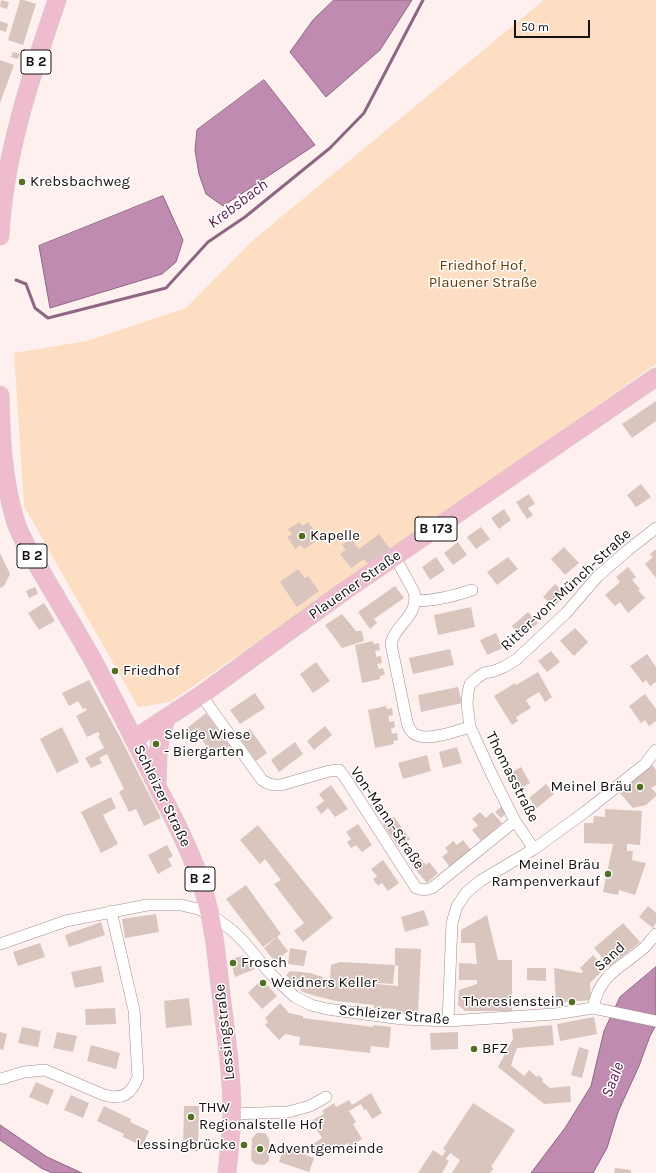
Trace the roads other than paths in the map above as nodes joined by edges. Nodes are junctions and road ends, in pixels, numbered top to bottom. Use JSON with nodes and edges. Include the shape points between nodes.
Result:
{"nodes":[{"id":1,"x":57,"y":0,"type":"edge"},
{"id":2,"x":0,"y":232,"type":"edge"},
{"id":3,"x":0,"y":236,"type":"edge"},
{"id":4,"x":656,"y":377,"type":"edge"},
{"id":5,"x":0,"y":395,"type":"edge"},
{"id":6,"x":656,"y":528,"type":"edge"},
{"id":7,"x":395,"y":557,"type":"junction"},
{"id":8,"x":472,"y":590,"type":"dead end"},
{"id":9,"x":415,"y":601,"type":"junction"},
{"id":10,"x":201,"y":695,"type":"junction"},
{"id":11,"x":166,"y":718,"type":"junction"},
{"id":12,"x":470,"y":727,"type":"junction"},
{"id":13,"x":134,"y":739,"type":"junction"},
{"id":14,"x":656,"y":750,"type":"edge"},
{"id":15,"x":157,"y":784,"type":"junction"},
{"id":16,"x":515,"y":820,"type":"junction"},
{"id":17,"x":534,"y":849,"type":"junction"},
{"id":18,"x":111,"y":911,"type":"junction"},
{"id":19,"x":210,"y":914,"type":"junction"},
{"id":20,"x":656,"y":934,"type":"edge"},
{"id":21,"x":0,"y":944,"type":"edge"},
{"id":22,"x":598,"y":1009,"type":"junction"},
{"id":23,"x":448,"y":1021,"type":"junction"},
{"id":24,"x":656,"y":1021,"type":"edge"},
{"id":25,"x":1,"y":1079,"type":"dead end"},
{"id":26,"x":326,"y":1097,"type":"dead end"},
{"id":27,"x":232,"y":1114,"type":"junction"},
{"id":28,"x":227,"y":1173,"type":"edge"}],
"edges":[{"from":1,"to":2,"type":"main road","number":"B 2","via":[[33,72],[19,125],[7,176]]},
{"from":2,"to":3,"type":"main road","number":"B 2"},
{"from":4,"to":7,"type":"main road","name":"Plauener Straße","number":"B 173"},
{"from":5,"to":13,"type":"main road","name":"Schleizer Straße","number":"B 2","via":[[3,461],[8,493],[17,524],[35,563],[101,676]]},
{"from":6,"to":12,"type":"street","name":"Ritter-von-Münch-Straße","via":[[598,576],[566,612],[517,658],[504,668],[484,673],[470,684],[467,704]]},
{"from":7,"to":9,"type":"street","via":[[414,592]]},
{"from":7,"to":10,"type":"main road","name":"Plauener Straße","number":"B 173"},
{"from":8,"to":9,"type":"street","via":[[439,599]]},
{"from":9,"to":12,"type":"street","name":"Thomasstraße","via":[[408,617],[394,634],[391,644],[409,728],[420,736],[429,737]]},
{"from":10,"to":11,"type":"main road","name":"Plauener Straße","number":"B 173"},
{"from":10,"to":16,"type":"street","name":"Von-Mann-Straße","via":[[262,780],[267,783],[273,786],[281,785],[339,770],[416,888],[432,888]]},
{"from":11,"to":13,"type":"main road","name":"Plauener Straße","number":"B 173"},
{"from":11,"to":15,"type":"main road","via":[[160,740]]},
{"from":12,"to":16,"type":"street","name":"Thomasstraße"},
{"from":13,"to":15,"type":"main road","name":"Schleizer Straße","number":"B 2"},
{"from":14,"to":17,"type":"street","via":[[645,764]]},
{"from":15,"to":19,"type":"main road","name":"Schleizer Straße","number":"B 2","via":[[198,873]]},
{"from":16,"to":17,"type":"street","name":"Thomasstraße"},
{"from":17,"to":23,"type":"street","via":[[480,881],[466,893],[458,906],[452,923]]},
{"from":18,"to":19,"type":"street","via":[[162,904],[182,905]]},
{"from":18,"to":21,"type":"street","via":[[66,921]]},
{"from":18,"to":25,"type":"street","via":[[134,1010],[138,1077],[135,1087],[128,1093],[113,1097],[45,1070],[24,1072]]},
{"from":19,"to":23,"type":"street","name":"Schleizer Straße","via":[[233,931],[281,984],[311,1005],[402,1019]]},
{"from":19,"to":27,"type":"main road","name":"Lessingstraße","number":"B 2","via":[[216,950]]},
{"from":20,"to":22,"type":"street","name":"Sand","via":[[646,946],[606,979],[597,992]]},
{"from":22,"to":23,"type":"street","name":"Schleizer Straße"},
{"from":22,"to":24,"type":"street"},
{"from":26,"to":27,"type":"street","via":[[310,1106],[288,1112]]},
{"from":27,"to":28,"type":"main road","name":"Lessingstraße","number":"B 2"}]}
